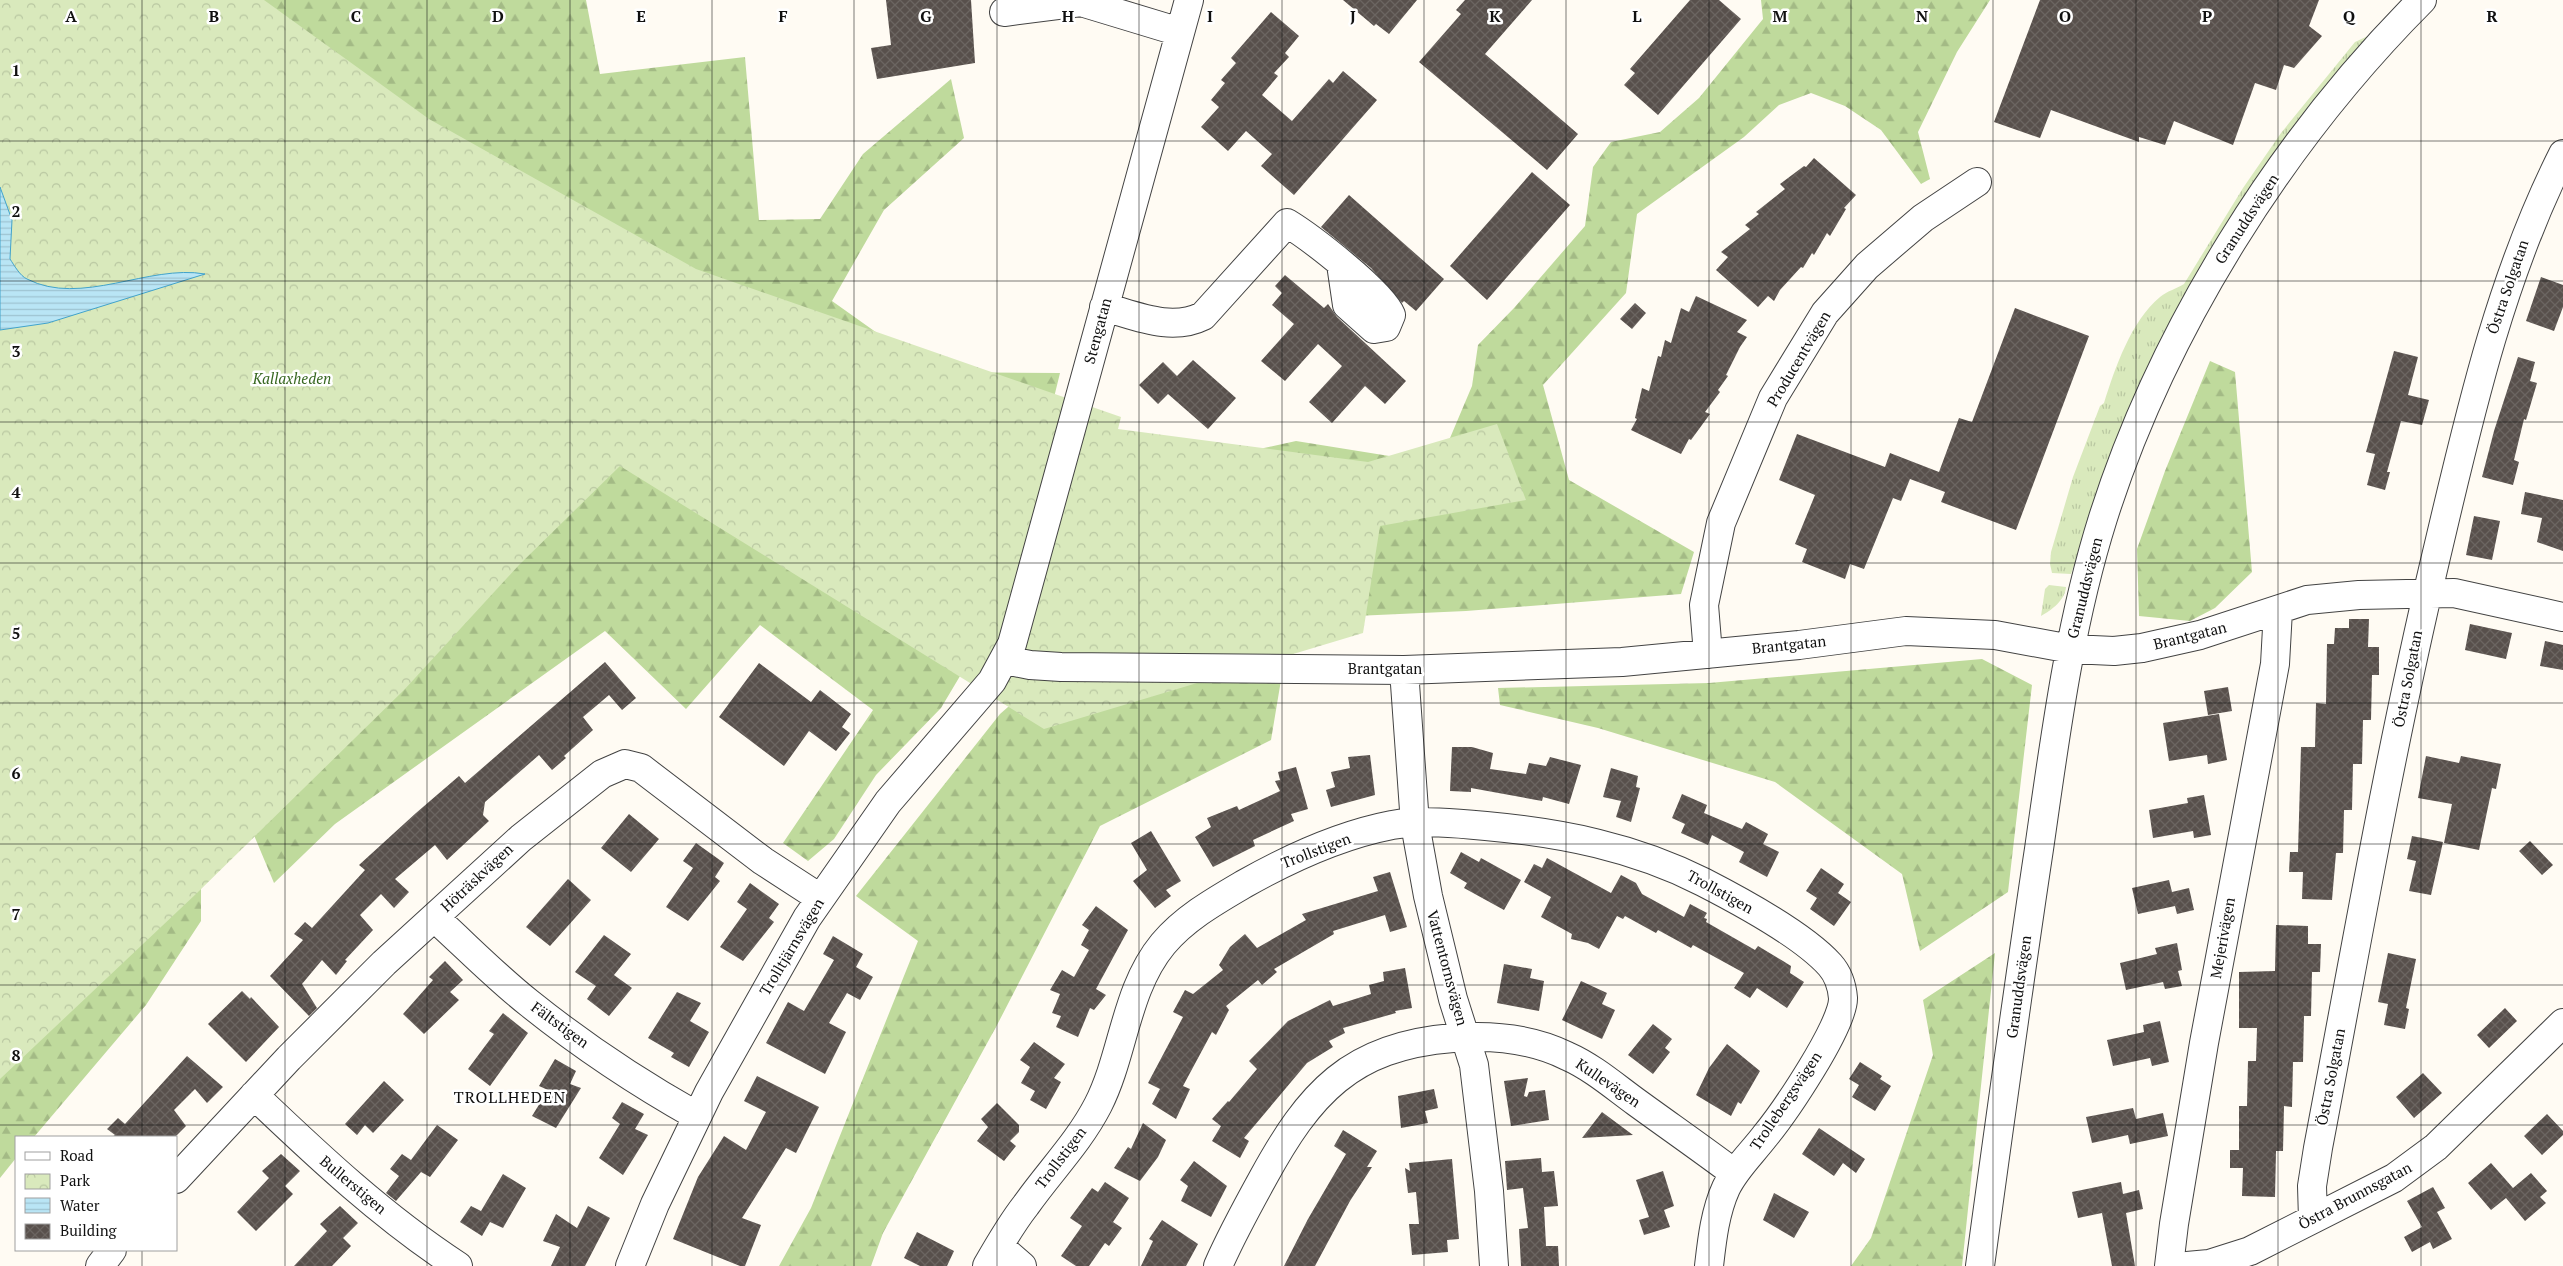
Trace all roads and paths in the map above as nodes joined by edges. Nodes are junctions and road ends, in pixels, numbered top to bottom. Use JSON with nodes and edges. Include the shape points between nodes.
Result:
{"nodes":[{"id":1,"x":1189,"y":0,"type":"edge"},
{"id":2,"x":2422,"y":0,"type":"edge"},
{"id":3,"x":1080,"y":1,"type":"edge"},
{"id":4,"x":1004,"y":12,"type":"dead end"},
{"id":5,"x":1180,"y":32,"type":"junction"},
{"id":6,"x":2563,"y":154,"type":"edge"},
{"id":7,"x":1978,"y":182,"type":"dead end"},
{"id":8,"x":1341,"y":264,"type":"dead end"},
{"id":9,"x":1104,"y":307,"type":"junction"},
{"id":10,"x":2427,"y":594,"type":"junction"},
{"id":11,"x":2278,"y":610,"type":"junction"},
{"id":12,"x":2563,"y":617,"type":"edge"},
{"id":13,"x":2070,"y":649,"type":"junction"},
{"id":14,"x":1708,"y":654,"type":"junction"},
{"id":15,"x":1005,"y":660,"type":"junction"},
{"id":16,"x":1404,"y":670,"type":"junction"},
{"id":17,"x":1415,"y":824,"type":"junction"},
{"id":18,"x":820,"y":898,"type":"junction"},
{"id":19,"x":435,"y":918,"type":"junction"},
{"id":20,"x":1829,"y":964,"type":"joint"},
{"id":21,"x":2563,"y":1023,"type":"edge"},
{"id":22,"x":1465,"y":1037,"type":"junction"},
{"id":23,"x":254,"y":1095,"type":"junction"},
{"id":24,"x":697,"y":1116,"type":"junction"},
{"id":25,"x":1734,"y":1173,"type":"junction"},
{"id":26,"x":178,"y":1177,"type":"edge"},
{"id":27,"x":2313,"y":1219,"type":"junction"},
{"id":28,"x":111,"y":1251,"type":"edge"},
{"id":29,"x":993,"y":1256,"type":"edge"},
{"id":30,"x":2178,"y":1265,"type":"edge"},
{"id":31,"x":100,"y":1266,"type":"edge"},
{"id":32,"x":458,"y":1266,"type":"edge"},
{"id":33,"x":630,"y":1266,"type":"edge"},
{"id":34,"x":1022,"y":1266,"type":"edge"},
{"id":35,"x":1218,"y":1266,"type":"edge"},
{"id":36,"x":1494,"y":1266,"type":"edge"},
{"id":37,"x":1709,"y":1266,"type":"edge"},
{"id":38,"x":1980,"y":1266,"type":"edge"}],
"edges":[{"from":1,"to":5,"type":"street","name":"Stengatan"},
{"from":2,"to":13,"type":"street","name":"Granuddsvägen","via":[[2384,38],[2292,149],[2212,274],[2151,395],[2104,516]]},
{"from":3,"to":4,"type":"street"},
{"from":3,"to":5,"type":"street"},
{"from":5,"to":9,"type":"street","name":"Stengatan"},
{"from":6,"to":10,"type":"street","name":"Östra Solgatan","via":[[2512,272],[2468,416]]},
{"from":7,"to":14,"type":"street","name":"Producentvägen","via":[[1923,218],[1867,266],[1825,313],[1773,398],[1721,523],[1704,605]]},
{"from":8,"to":9,"type":"street","via":[[1287,223],[1203,316],[1183,324],[1162,323]]},
{"from":9,"to":15,"type":"street","name":"Stengatan","via":[[1017,629]]},
{"from":10,"to":11,"type":"street","name":"Brantgatan","via":[[2324,598]]},
{"from":10,"to":12,"type":"street","name":"Brantgatan","via":[[2454,593]]},
{"from":10,"to":27,"type":"street","name":"Östra Solgatan","via":[[2318,1148],[2312,1186]]},
{"from":11,"to":13,"type":"street","name":"Brantgatan","via":[[2238,624],[2142,648],[2094,652]]},
{"from":11,"to":30,"type":"street","name":"Mejerivägen","via":[[2274,664],[2206,1034]]},
{"from":13,"to":14,"type":"street","name":"Brantgatan","via":[[1995,635],[1906,631]]},
{"from":13,"to":38,"type":"street","name":"Granuddsvägen"},
{"from":14,"to":16,"type":"street","name":"Brantgatan","via":[[1622,662]]},
{"from":15,"to":16,"type":"street","name":"Brantgatan","via":[[1061,667]]},
{"from":15,"to":18,"type":"street","name":"Trolltjärnsvägen","via":[[978,699],[888,802]]},
{"from":16,"to":17,"type":"street","name":"Vattentornsvägen"},
{"from":17,"to":20,"type":"street","name":"Trollstigen","via":[[1533,830],[1625,850],[1679,870],[1722,892],[1785,930]]},
{"from":17,"to":22,"type":"street","name":"Vattentornsvägen","via":[[1428,896]]},
{"from":17,"to":29,"type":"street","name":"Trollstigen","via":[[1372,831],[1314,849],[1274,867],[1187,920],[1165,942],[1135,996],[1118,1055],[1099,1103],[1082,1133],[1027,1203]]},
{"from":18,"to":19,"type":"street","name":"Höträskvägen","via":[[756,856],[641,768],[625,764],[602,774],[521,838]]},
{"from":18,"to":24,"type":"street","name":"Trolltjärnsvägen"},
{"from":19,"to":23,"type":"street","name":"Höträskvägen","via":[[384,963]]},
{"from":19,"to":24,"type":"street","name":"Fältstigen","via":[[528,1003]]},
{"from":20,"to":25,"type":"street","name":"Trollebergsvägen","via":[[1837,974],[1843,996],[1838,1018],[1775,1124]]},
{"from":21,"to":27,"type":"street","name":"Östra Brunnsgatan","via":[[2414,1165]]},
{"from":22,"to":25,"type":"street","name":"Kullevägen","via":[[1510,1038],[1568,1056],[1587,1066]]},
{"from":22,"to":35,"type":"street","name":"Kullevägen","via":[[1408,1045],[1371,1057],[1328,1084],[1293,1127],[1242,1216]]},
{"from":22,"to":36,"type":"street","name":"Vattentornsvägen","via":[[1474,1065],[1485,1151]]},
{"from":23,"to":26,"type":"street","name":"Höträskvägen"},
{"from":23,"to":32,"type":"street","name":"Bullerstigen","via":[[331,1169]]},
{"from":24,"to":33,"type":"street","name":"Trolltjärnsvägen"},
{"from":25,"to":37,"type":"street","name":"Trollebergsvägen","via":[[1721,1200]]},
{"from":27,"to":30,"type":"street","name":"Östra Brunnsgatan","via":[[2250,1251],[2209,1264]]},
{"from":28,"to":31,"type":"street"},
{"from":29,"to":34,"type":"street"}]}
